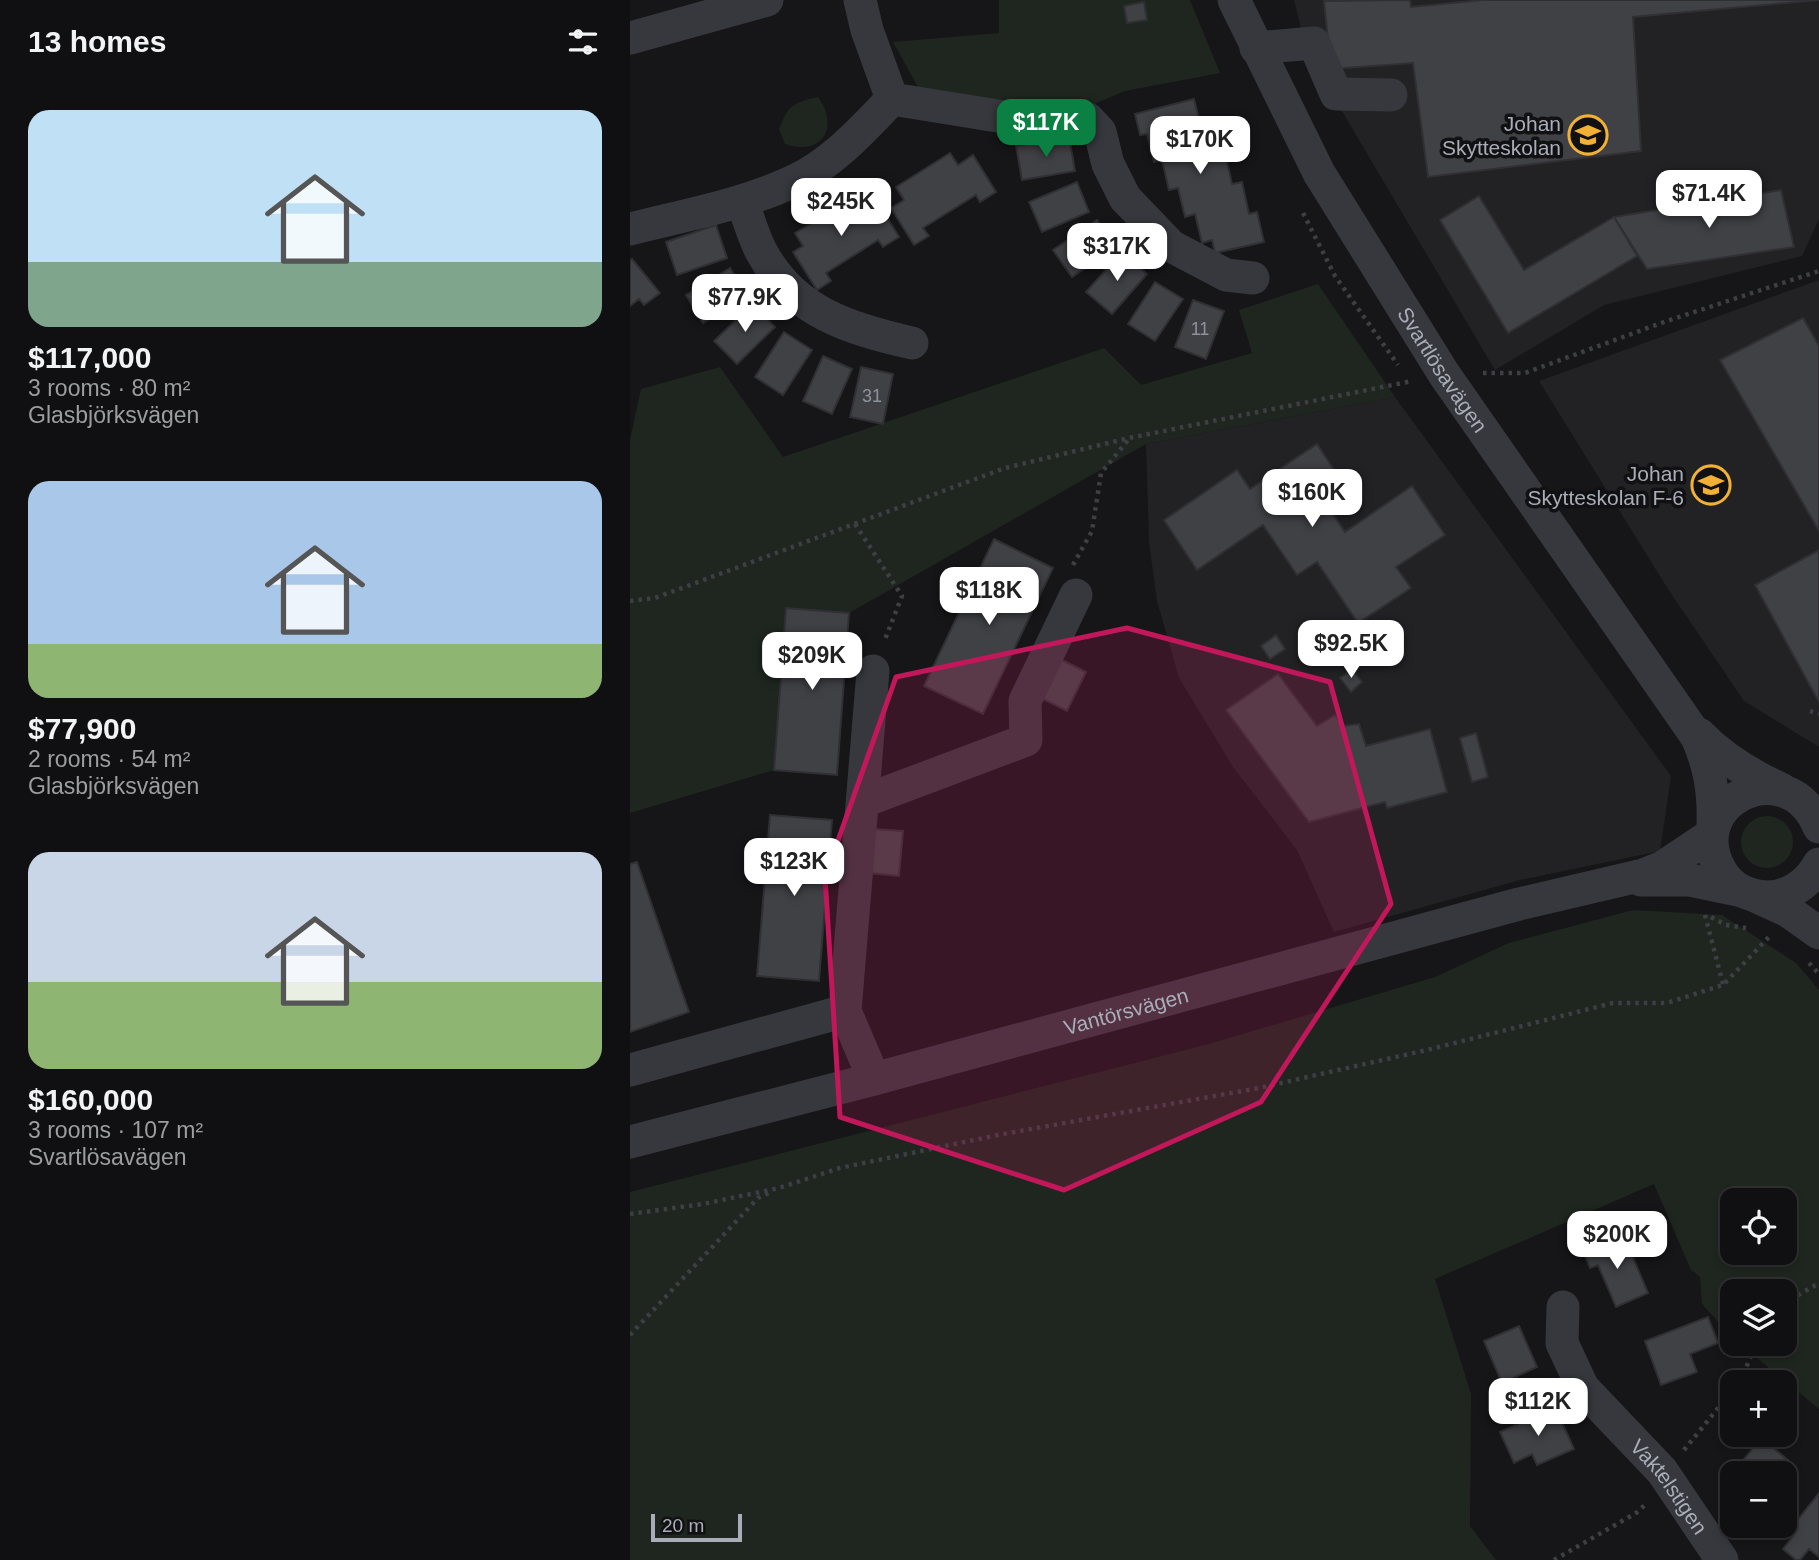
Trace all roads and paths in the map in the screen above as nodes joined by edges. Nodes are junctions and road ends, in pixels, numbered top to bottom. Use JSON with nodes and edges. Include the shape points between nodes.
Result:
{"nodes":[{"id":1,"x":766,"y":0,"type":"edge"},
{"id":2,"x":860,"y":0,"type":"edge"},
{"id":3,"x":1234,"y":0,"type":"edge"},
{"id":4,"x":630,"y":38,"type":"edge"},
{"id":5,"x":1256,"y":48,"type":"junction"},
{"id":6,"x":1391,"y":95,"type":"dead end"},
{"id":7,"x":892,"y":99,"type":"junction"},
{"id":8,"x":742,"y":201,"type":"junction"},
{"id":9,"x":630,"y":229,"type":"edge"},
{"id":10,"x":1819,"y":271,"type":"edge"},
{"id":11,"x":1253,"y":278,"type":"dead end"},
{"id":12,"x":912,"y":343,"type":"dead end"},
{"id":13,"x":1444,"y":374,"type":"junction"},
{"id":14,"x":1129,"y":438,"type":"junction"},
{"id":15,"x":855,"y":524,"type":"junction"},
{"id":16,"x":1076,"y":595,"type":"joint"},
{"id":17,"x":630,"y":601,"type":"edge"},
{"id":18,"x":873,"y":671,"type":"joint"},
{"id":19,"x":1810,"y":711,"type":"dead end"},
{"id":20,"x":1819,"y":714,"type":"edge"},
{"id":21,"x":1686,"y":719,"type":"junction"},
{"id":22,"x":864,"y":801,"type":"junction"},
{"id":23,"x":1807,"y":806,"type":"edge"},
{"id":24,"x":1712,"y":829,"type":"junction"},
{"id":25,"x":1818,"y":875,"type":"edge"},
{"id":26,"x":1622,"y":881,"type":"junction"},
{"id":27,"x":1747,"y":893,"type":"junction"},
{"id":28,"x":1704,"y":909,"type":"dead end"},
{"id":29,"x":1773,"y":933,"type":"dead end"},
{"id":30,"x":1819,"y":933,"type":"edge"},
{"id":31,"x":1723,"y":985,"type":"junction"},
{"id":32,"x":845,"y":1011,"type":"junction"},
{"id":33,"x":630,"y":1070,"type":"edge"},
{"id":34,"x":874,"y":1079,"type":"junction"},
{"id":35,"x":630,"y":1142,"type":"edge"},
{"id":36,"x":779,"y":1188,"type":"junction"},
{"id":37,"x":630,"y":1214,"type":"edge"},
{"id":38,"x":1819,"y":1283,"type":"edge"},
{"id":39,"x":1797,"y":1296,"type":"edge"},
{"id":40,"x":1563,"y":1307,"type":"dead end"},
{"id":41,"x":630,"y":1335,"type":"edge"},
{"id":42,"x":1720,"y":1406,"type":"edge"},
{"id":43,"x":1670,"y":1483,"type":"junction"},
{"id":44,"x":1554,"y":1560,"type":"edge"},
{"id":45,"x":1722,"y":1560,"type":"edge"}],
"edges":[{"from":1,"to":4,"type":"street"},
{"from":2,"to":7,"type":"street"},
{"from":3,"to":5,"type":"street","name":"Svartlösavägen"},
{"from":5,"to":6,"type":"street","via":[[1314,43],[1336,93]]},
{"from":5,"to":13,"type":"street","name":"Svartlösavägen","via":[[1320,173]]},
{"from":7,"to":8,"type":"street","via":[[830,158],[795,180]]},
{"from":7,"to":11,"type":"street","via":[[1023,120],[1088,119],[1100,132],[1108,164],[1125,198],[1171,246],[1226,275]]},
{"from":8,"to":9,"type":"street"},
{"from":8,"to":12,"type":"street","via":[[760,250],[780,281],[834,321]]},
{"from":10,"to":13,"type":"path","via":[[1525,373]]},
{"from":13,"to":14,"type":"path"},
{"from":13,"to":21,"type":"street","name":"Svartlösavägen"},
{"from":14,"to":15,"type":"path","via":[[1005,468]]},
{"from":14,"to":16,"type":"path","via":[[1101,472],[1092,531],[1067,576]]},
{"from":15,"to":17,"type":"path","via":[[655,598]]},
{"from":15,"to":18,"type":"path","via":[[902,596]]},
{"from":16,"to":22,"type":"street","via":[[1025,701],[1026,740]]},
{"from":18,"to":22,"type":"street"},
{"from":19,"to":20,"type":"path"},
{"from":21,"to":23,"type":"street","name":"Svartlösavägen","via":[[1732,764]]},
{"from":21,"to":24,"type":"street","name":"Svartlösavägen","via":[[1712,777]]},
{"from":22,"to":32,"type":"street"},
{"from":23,"to":24,"type":"street","name":"Vantörsvägen","via":[[1769,787],[1751,790],[1735,798]]},
{"from":24,"to":26,"type":"street","name":"Vantörsvägen","via":[[1663,867]]},
{"from":24,"to":27,"type":"street","name":"Svartlösavägen","via":[[1715,863],[1725,878]]},
{"from":25,"to":27,"type":"street","via":[[1774,897]]},
{"from":26,"to":27,"type":"street","name":"Vantörsvägen","via":[[1690,880]]},
{"from":26,"to":34,"type":"street","name":"Vantörsvägen","via":[[1520,904]]},
{"from":27,"to":30,"type":"street","via":[[1788,911]]},
{"from":28,"to":31,"type":"path"},
{"from":29,"to":31,"type":"path"},
{"from":31,"to":36,"type":"path","via":[[1667,1003],[1612,1003],[1259,1088],[840,1168]]},
{"from":32,"to":33,"type":"street"},
{"from":32,"to":34,"type":"street"},
{"from":34,"to":35,"type":"street","name":"Vantörsvägen"},
{"from":36,"to":37,"type":"path"},
{"from":36,"to":41,"type":"path","via":[[758,1198]]},
{"from":38,"to":39,"type":"path"},
{"from":40,"to":43,"type":"street","name":"Vaktelstigen","via":[[1562,1343],[1584,1388]]},
{"from":42,"to":43,"type":"path","via":[[1681,1454]]},
{"from":43,"to":44,"type":"path","via":[[1636,1513]]},
{"from":43,"to":45,"type":"street","name":"Vaktelstigen"}]}
